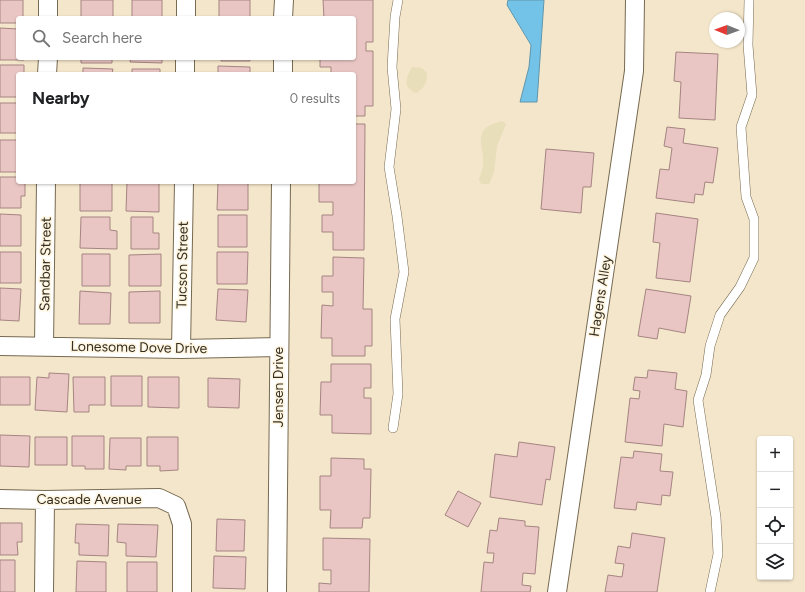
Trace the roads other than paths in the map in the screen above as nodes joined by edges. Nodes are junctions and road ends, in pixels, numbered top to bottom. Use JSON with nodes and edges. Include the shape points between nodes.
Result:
{"nodes":[{"id":1,"x":48,"y":0,"type":"edge"},
{"id":2,"x":186,"y":0,"type":"edge"},
{"id":3,"x":284,"y":0,"type":"edge"},
{"id":4,"x":398,"y":0,"type":"edge"},
{"id":5,"x":635,"y":0,"type":"edge"},
{"id":6,"x":749,"y":0,"type":"edge"},
{"id":7,"x":48,"y":16,"type":"edge"},
{"id":8,"x":186,"y":16,"type":"edge"},
{"id":9,"x":283,"y":16,"type":"edge"},
{"id":10,"x":48,"y":60,"type":"edge"},
{"id":11,"x":185,"y":60,"type":"edge"},
{"id":12,"x":283,"y":60,"type":"edge"},
{"id":13,"x":47,"y":72,"type":"edge"},
{"id":14,"x":185,"y":72,"type":"edge"},
{"id":15,"x":282,"y":72,"type":"edge"},
{"id":16,"x":46,"y":184,"type":"edge"},
{"id":17,"x":184,"y":184,"type":"edge"},
{"id":18,"x":281,"y":184,"type":"edge"},
{"id":19,"x":0,"y":346,"type":"edge"},
{"id":20,"x":44,"y":346,"type":"junction"},
{"id":21,"x":279,"y":348,"type":"junction"},
{"id":22,"x":181,"y":349,"type":"junction"},
{"id":23,"x":393,"y":428,"type":"dead end"},
{"id":24,"x":0,"y":499,"type":"edge"},
{"id":25,"x":45,"y":500,"type":"junction"},
{"id":26,"x":44,"y":592,"type":"edge"},
{"id":27,"x":182,"y":592,"type":"edge"},
{"id":28,"x":277,"y":592,"type":"edge"},
{"id":29,"x":557,"y":592,"type":"edge"},
{"id":30,"x":710,"y":592,"type":"edge"}],
"edges":[{"from":1,"to":7,"type":"street"},
{"from":2,"to":8,"type":"street"},
{"from":3,"to":9,"type":"street"},
{"from":4,"to":23,"type":"lane","via":[[392,67],[396,109],[389,167],[404,272],[395,319],[398,394]]},
{"from":5,"to":29,"type":"street","name":"Hagens Alley","via":[[634,71]]},
{"from":6,"to":30,"type":"lane","via":[[748,45],[752,95],[741,127],[746,197],[754,219],[754,258],[740,287],[720,315],[698,400],[716,517],[718,554]]},
{"from":10,"to":13,"type":"street"},
{"from":11,"to":14,"type":"street"},
{"from":12,"to":15,"type":"street"},
{"from":16,"to":20,"type":"street","name":"Sandbar Street"},
{"from":17,"to":22,"type":"street","name":"Tucson Street"},
{"from":18,"to":21,"type":"street","name":"Jensen Drive"},
{"from":19,"to":20,"type":"street","name":"Lonesome Dove Drive"},
{"from":20,"to":22,"type":"street","name":"Lonesome Dove Drive"},
{"from":21,"to":22,"type":"street","name":"Lonesome Dove Drive"},
{"from":21,"to":28,"type":"street","name":"Jensen Drive"},
{"from":24,"to":25,"type":"street","name":"Cascade Avenue"},
{"from":25,"to":26,"type":"street"},
{"from":25,"to":27,"type":"street","name":"Cascade Avenue","via":[[159,498],[176,506],[182,524]]}]}
